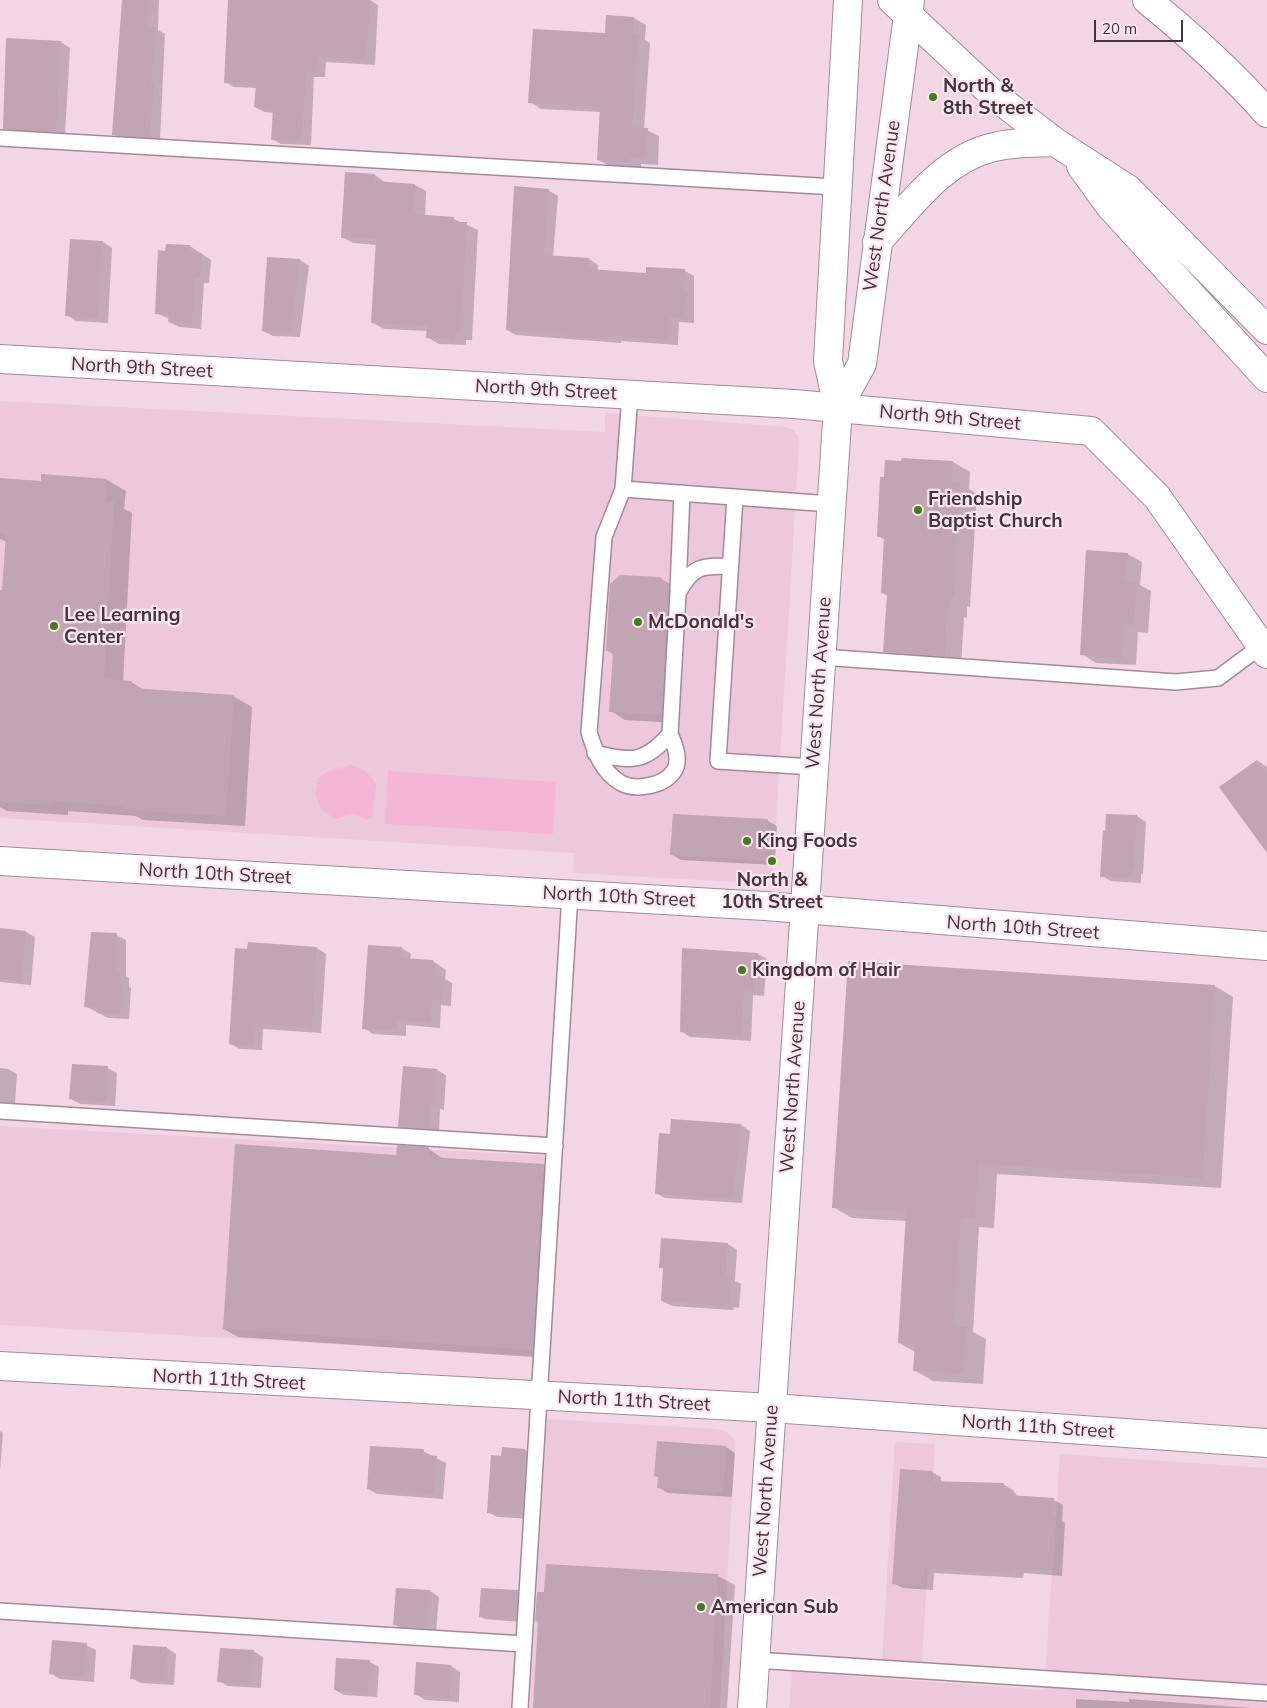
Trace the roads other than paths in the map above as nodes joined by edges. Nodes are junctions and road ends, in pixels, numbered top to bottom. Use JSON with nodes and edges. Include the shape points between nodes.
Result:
{"nodes":[{"id":1,"x":848,"y":0,"type":"edge"},
{"id":2,"x":1147,"y":0,"type":"edge"},
{"id":3,"x":903,"y":5,"type":"edge"},
{"id":4,"x":1267,"y":113,"type":"edge"},
{"id":5,"x":0,"y":138,"type":"edge"},
{"id":6,"x":1064,"y":149,"type":"junction"},
{"id":7,"x":836,"y":187,"type":"junction"},
{"id":8,"x":877,"y":242,"type":"junction"},
{"id":9,"x":1267,"y":330,"type":"edge"},
{"id":10,"x":0,"y":359,"type":"edge"},
{"id":11,"x":1267,"y":378,"type":"edge"},
{"id":12,"x":630,"y":394,"type":"junction"},
{"id":13,"x":838,"y":406,"type":"junction"},
{"id":14,"x":623,"y":489,"type":"junction"},
{"id":15,"x":682,"y":493,"type":"junction"},
{"id":16,"x":735,"y":497,"type":"junction"},
{"id":17,"x":831,"y":504,"type":"junction"},
{"id":18,"x":730,"y":566,"type":"junction"},
{"id":19,"x":678,"y":593,"type":"junction"},
{"id":20,"x":1264,"y":650,"type":"edge"},
{"id":21,"x":821,"y":657,"type":"junction"},
{"id":22,"x":670,"y":734,"type":"junction"},
{"id":23,"x":595,"y":753,"type":"junction"},
{"id":24,"x":814,"y":767,"type":"junction"},
{"id":25,"x":0,"y":861,"type":"edge"},
{"id":26,"x":570,"y":894,"type":"junction"},
{"id":27,"x":804,"y":910,"type":"junction"},
{"id":28,"x":1267,"y":946,"type":"edge"},
{"id":29,"x":0,"y":1111,"type":"edge"},
{"id":30,"x":555,"y":1146,"type":"junction"},
{"id":31,"x":0,"y":1366,"type":"edge"},
{"id":32,"x":540,"y":1396,"type":"junction"},
{"id":33,"x":772,"y":1408,"type":"junction"},
{"id":34,"x":1267,"y":1443,"type":"edge"},
{"id":35,"x":0,"y":1611,"type":"edge"},
{"id":36,"x":524,"y":1644,"type":"junction"},
{"id":37,"x":755,"y":1660,"type":"junction"},
{"id":38,"x":1267,"y":1693,"type":"edge"},
{"id":39,"x":520,"y":1708,"type":"edge"},
{"id":40,"x":752,"y":1708,"type":"edge"}],
"edges":[{"from":1,"to":7,"type":"main road","name":"West North Avenue"},
{"from":2,"to":4,"type":"main road","via":[[1230,72]]},
{"from":3,"to":6,"type":"main road","via":[[996,97]]},
{"from":3,"to":8,"type":"main road","name":"West North Avenue"},
{"from":5,"to":7,"type":"lane"},
{"from":6,"to":8,"type":"main road","via":[[1017,143],[970,154],[929,186]]},
{"from":6,"to":9,"type":"main road","via":[[1128,189]]},
{"from":6,"to":11,"type":"main road","via":[[1110,206]]},
{"from":7,"to":13,"type":"main road","name":"West North Avenue","via":[[828,361]]},
{"from":8,"to":13,"type":"main road","name":"West North Avenue","via":[[862,364]]},
{"from":10,"to":12,"type":"main road","name":"North 9th Street"},
{"from":12,"to":13,"type":"main road","name":"North 9th Street"},
{"from":12,"to":14,"type":"lane"},
{"from":13,"to":17,"type":"main road","name":"West North Avenue"},
{"from":13,"to":20,"type":"main road","name":"North 9th Street","via":[[1091,431],[1157,497]]},
{"from":14,"to":15,"type":"lane"},
{"from":14,"to":23,"type":"lane","via":[[604,537],[589,732]]},
{"from":15,"to":16,"type":"lane"},
{"from":15,"to":19,"type":"lane"},
{"from":16,"to":17,"type":"lane"},
{"from":16,"to":18,"type":"lane"},
{"from":17,"to":21,"type":"main road","name":"West North Avenue"},
{"from":18,"to":19,"type":"lane","via":[[705,566],[688,575]]},
{"from":18,"to":24,"type":"lane","via":[[718,760]]},
{"from":19,"to":22,"type":"lane"},
{"from":20,"to":21,"type":"lane","via":[[1218,678],[1176,682]]},
{"from":21,"to":24,"type":"main road","name":"West North Avenue"},
{"from":22,"to":23,"type":"lane","via":[[645,757],[632,760]]},
{"from":22,"to":23,"type":"lane","via":[[677,759],[674,771],[651,785],[622,784],[606,770]]},
{"from":24,"to":27,"type":"main road","name":"West North Avenue"},
{"from":25,"to":26,"type":"main road","name":"North 10th Street"},
{"from":26,"to":27,"type":"main road","name":"North 10th Street"},
{"from":26,"to":30,"type":"lane"},
{"from":27,"to":28,"type":"main road","name":"North 10th Street"},
{"from":27,"to":33,"type":"main road","name":"West North Avenue"},
{"from":29,"to":30,"type":"lane"},
{"from":30,"to":32,"type":"lane"},
{"from":31,"to":32,"type":"main road","name":"North 11th Street"},
{"from":32,"to":33,"type":"main road","name":"North 11th Street"},
{"from":32,"to":36,"type":"lane"},
{"from":33,"to":34,"type":"main road","name":"North 11th Street"},
{"from":33,"to":37,"type":"main road","name":"West North Avenue"},
{"from":35,"to":36,"type":"lane"},
{"from":36,"to":39,"type":"lane"},
{"from":37,"to":38,"type":"lane"},
{"from":37,"to":40,"type":"main road","name":"West North Avenue"}]}
